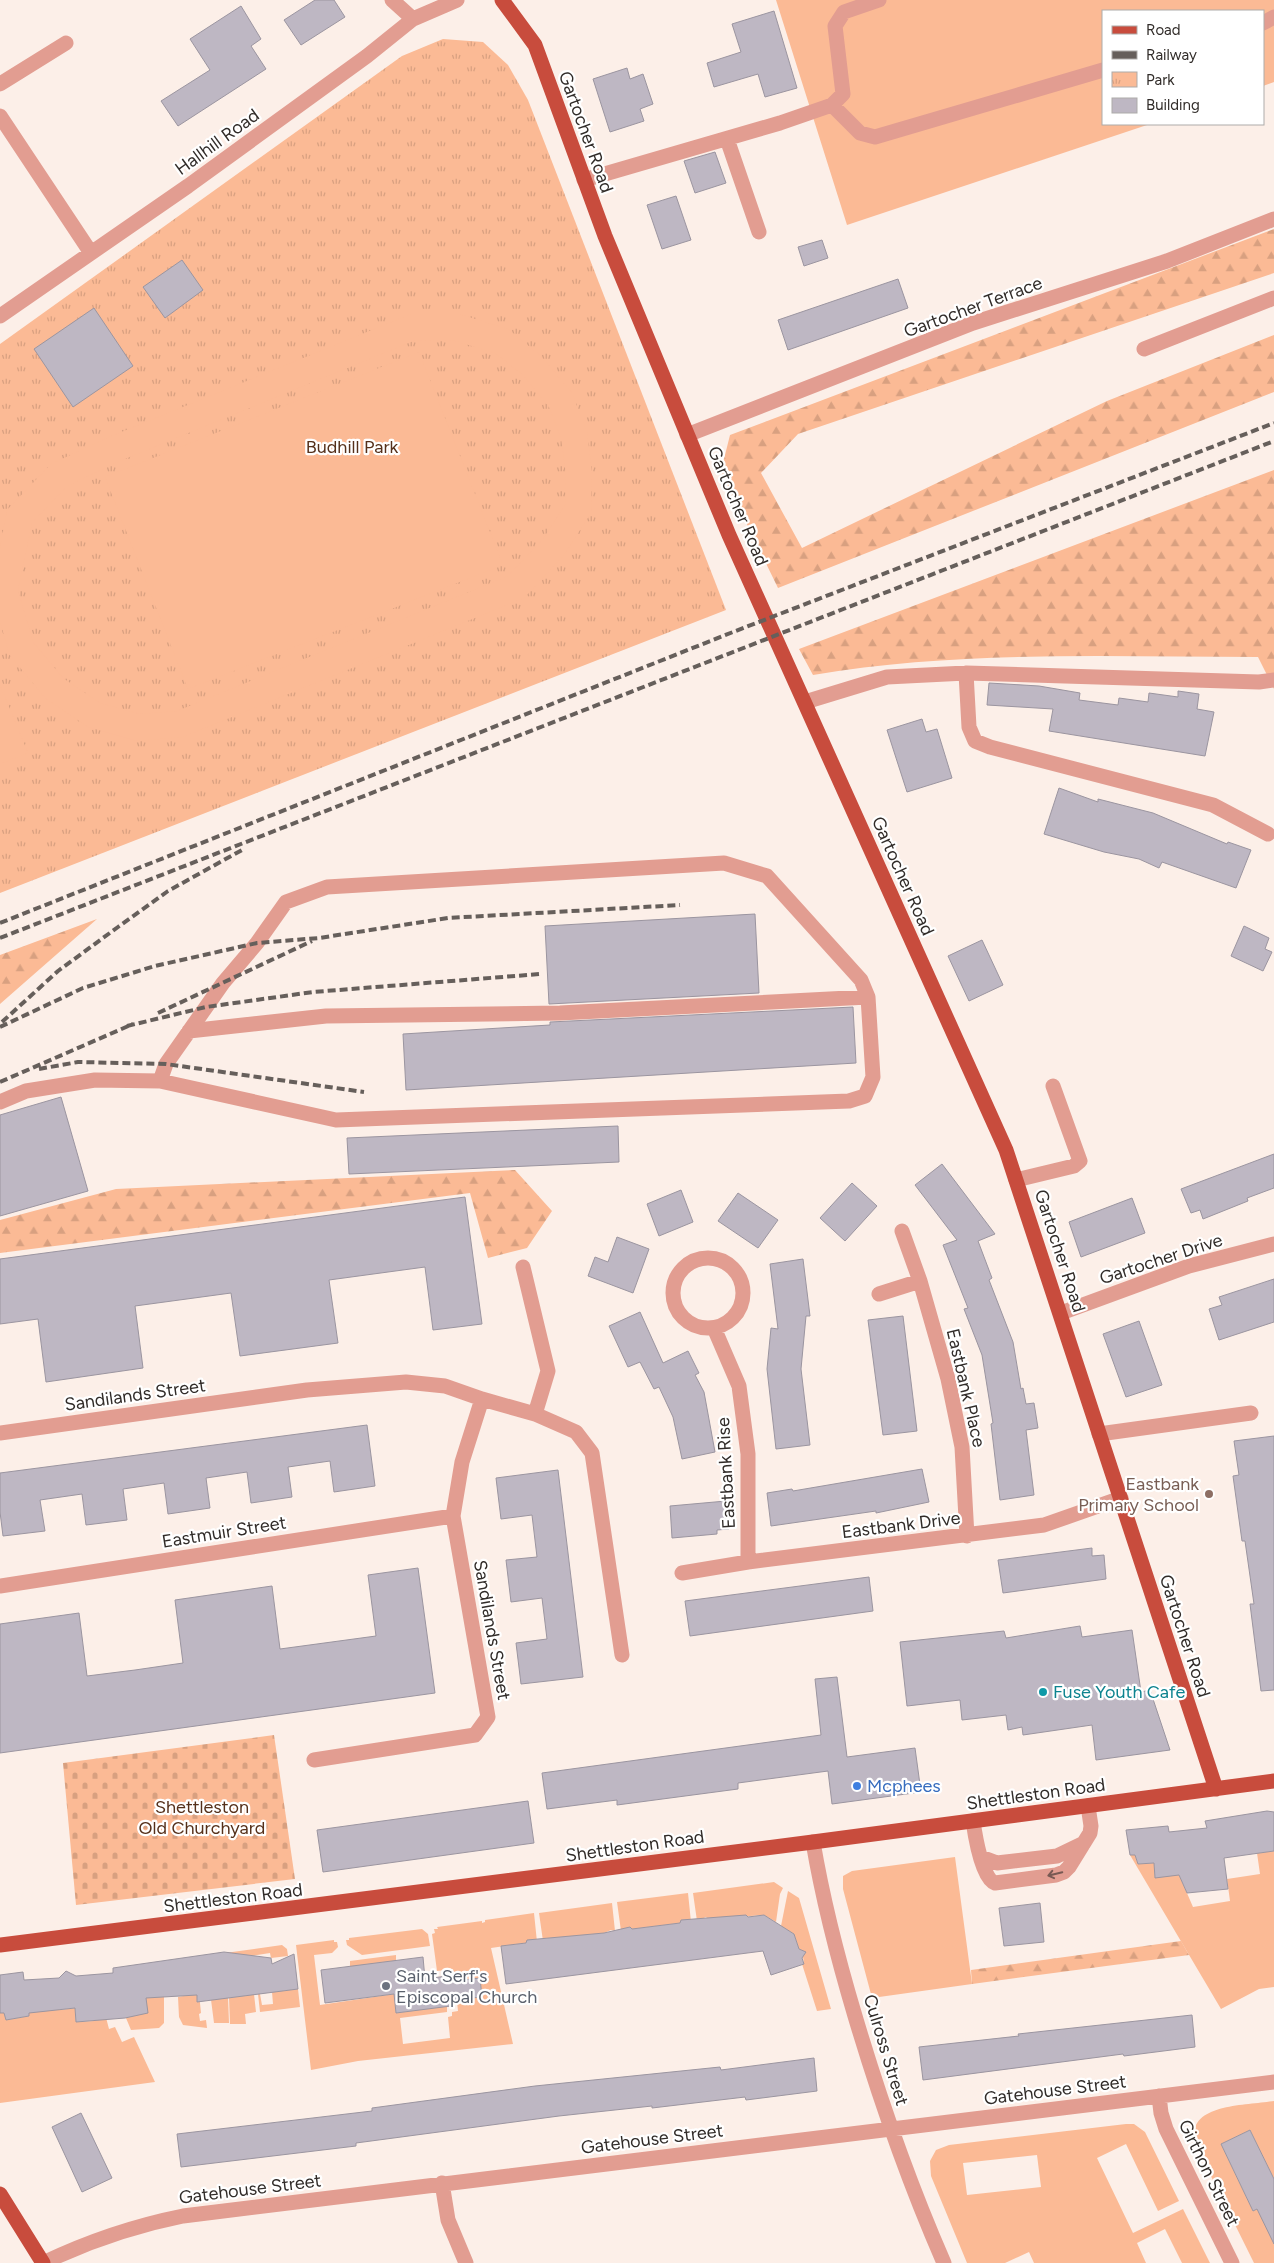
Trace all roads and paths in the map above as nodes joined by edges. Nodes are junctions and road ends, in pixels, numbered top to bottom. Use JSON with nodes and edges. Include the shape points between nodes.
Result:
{"nodes":[{"id":1,"x":392,"y":0,"type":"edge"},
{"id":2,"x":457,"y":0,"type":"edge"},
{"id":3,"x":502,"y":0,"type":"edge"},
{"id":4,"x":879,"y":0,"type":"edge"},
{"id":5,"x":413,"y":20,"type":"junction"},
{"id":6,"x":66,"y":43,"type":"dead end"},
{"id":7,"x":1102,"y":70,"type":"edge"},
{"id":8,"x":0,"y":84,"type":"edge"},
{"id":9,"x":832,"y":105,"type":"junction"},
{"id":10,"x":0,"y":116,"type":"edge"},
{"id":11,"x":727,"y":138,"type":"junction"},
{"id":12,"x":584,"y":180,"type":"junction"},
{"id":13,"x":1274,"y":219,"type":"edge"},
{"id":14,"x":759,"y":232,"type":"dead end"},
{"id":15,"x":91,"y":253,"type":"junction"},
{"id":16,"x":1274,"y":298,"type":"edge"},
{"id":17,"x":0,"y":316,"type":"edge"},
{"id":18,"x":1144,"y":349,"type":"dead end"},
{"id":19,"x":687,"y":435,"type":"junction"},
{"id":20,"x":966,"y":673,"type":"junction"},
{"id":21,"x":1274,"y":680,"type":"edge"},
{"id":22,"x":805,"y":702,"type":"junction"},
{"id":23,"x":1268,"y":834,"type":"dead end"},
{"id":24,"x":868,"y":997,"type":"junction"},
{"id":25,"x":190,"y":1031,"type":"junction"},
{"id":26,"x":160,"y":1081,"type":"junction"},
{"id":27,"x":1053,"y":1086,"type":"dead end"},
{"id":28,"x":0,"y":1102,"type":"edge"},
{"id":29,"x":1016,"y":1180,"type":"junction"},
{"id":30,"x":902,"y":1231,"type":"dead end"},
{"id":31,"x":1274,"y":1244,"type":"edge"},
{"id":32,"x":523,"y":1268,"type":"dead end"},
{"id":33,"x":920,"y":1280,"type":"junction"},
{"id":34,"x":880,"y":1294,"type":"dead end"},
{"id":35,"x":1061,"y":1313,"type":"junction"},
{"id":36,"x":714,"y":1328,"type":"junction"},
{"id":37,"x":482,"y":1399,"type":"junction"},
{"id":38,"x":1251,"y":1413,"type":"dead end"},
{"id":39,"x":535,"y":1414,"type":"junction"},
{"id":40,"x":0,"y":1433,"type":"edge"},
{"id":41,"x":1099,"y":1434,"type":"junction"},
{"id":42,"x":1120,"y":1498,"type":"junction"},
{"id":43,"x":453,"y":1516,"type":"junction"},
{"id":44,"x":967,"y":1536,"type":"junction"},
{"id":45,"x":748,"y":1562,"type":"junction"},
{"id":46,"x":682,"y":1573,"type":"dead end"},
{"id":47,"x":0,"y":1586,"type":"edge"},
{"id":48,"x":622,"y":1655,"type":"dead end"},
{"id":49,"x":314,"y":1760,"type":"dead end"},
{"id":50,"x":1274,"y":1781,"type":"edge"},
{"id":51,"x":1216,"y":1789,"type":"junction"},
{"id":52,"x":1088,"y":1806,"type":"junction"},
{"id":53,"x":973,"y":1821,"type":"junction"},
{"id":54,"x":813,"y":1842,"type":"junction"},
{"id":55,"x":0,"y":1945,"type":"edge"},
{"id":56,"x":1274,"y":2082,"type":"edge"},
{"id":57,"x":1159,"y":2096,"type":"junction"},
{"id":58,"x":891,"y":2128,"type":"junction"},
{"id":59,"x":442,"y":2184,"type":"junction"},
{"id":60,"x":0,"y":2194,"type":"edge"},
{"id":61,"x":43,"y":2263,"type":"edge"},
{"id":62,"x":466,"y":2263,"type":"edge"},
{"id":63,"x":944,"y":2263,"type":"edge"},
{"id":64,"x":1232,"y":2263,"type":"edge"}],
"edges":[{"from":1,"to":5,"type":"street"},
{"from":2,"to":5,"type":"street","name":"Hallhill Road"},
{"from":3,"to":12,"type":"main road","name":"Gartocher Road","via":[[535,45]]},
{"from":4,"to":9,"type":"street","via":[[844,12],[835,26],[843,94]]},
{"from":5,"to":15,"type":"street","name":"Hallhill Road","via":[[188,186]]},
{"from":6,"to":8,"type":"street"},
{"from":7,"to":9,"type":"street","via":[[875,137],[860,133]]},
{"from":9,"to":11,"type":"street"},
{"from":10,"to":15,"type":"street"},
{"from":11,"to":12,"type":"street"},
{"from":11,"to":14,"type":"street"},
{"from":12,"to":19,"type":"main road","name":"Gartocher Road"},
{"from":13,"to":19,"type":"street","name":"Gartocher Terrace","via":[[1168,261],[974,323]]},
{"from":15,"to":17,"type":"street","name":"Hallhill Road"},
{"from":16,"to":18,"type":"street"},
{"from":19,"to":22,"type":"main road","name":"Gartocher Road"},
{"from":20,"to":21,"type":"street"},
{"from":20,"to":22,"type":"street","via":[[887,677]]},
{"from":20,"to":23,"type":"street","via":[[969,727],[975,741],[1213,805]]},
{"from":22,"to":29,"type":"main road","name":"Gartocher Road","via":[[1006,1150]]},
{"from":24,"to":25,"type":"street","via":[[560,1013],[326,1016]]},
{"from":24,"to":25,"type":"street","via":[[861,980],[768,876],[724,863],[327,887],[286,902]]},
{"from":24,"to":26,"type":"street","via":[[873,1077],[865,1096],[850,1101],[336,1120]]},
{"from":25,"to":26,"type":"street","via":[[166,1064]]},
{"from":26,"to":28,"type":"street","via":[[95,1080],[26,1091]]},
{"from":27,"to":29,"type":"street","via":[[1080,1161],[1074,1166]]},
{"from":29,"to":35,"type":"main road","name":"Gartocher Road"},
{"from":30,"to":33,"type":"street","name":"Eastbank Place"},
{"from":31,"to":35,"type":"street","name":"Gartocher Drive","via":[[1189,1266]]},
{"from":32,"to":39,"type":"street","via":[[548,1372]]},
{"from":33,"to":34,"type":"street"},
{"from":33,"to":44,"type":"street","name":"Eastbank Place","via":[[948,1379],[962,1447]]},
{"from":35,"to":41,"type":"main road","name":"Gartocher Road"},
{"from":36,"to":36,"type":"street","via":[[735,1316],[742,1306],[744,1294],[742,1282],[728,1263],[704,1258],[693,1261],[677,1276],[673,1298],[683,1318],[703,1328]]},
{"from":36,"to":45,"type":"street","name":"Eastbank Rise","via":[[739,1386],[748,1454]]},
{"from":37,"to":39,"type":"street","name":"Sandilands Street"},
{"from":37,"to":40,"type":"street","name":"Sandilands Street","via":[[445,1386],[406,1382],[307,1390]]},
{"from":37,"to":43,"type":"street","name":"Sandilands Street","via":[[462,1462]]},
{"from":38,"to":41,"type":"street"},
{"from":39,"to":48,"type":"street","name":"Sandilands Street","via":[[576,1432],[592,1453]]},
{"from":41,"to":42,"type":"main road","name":"Gartocher Road"},
{"from":42,"to":44,"type":"street","name":"Eastbank Drive","via":[[1044,1525]]},
{"from":42,"to":51,"type":"main road","name":"Gartocher Road"},
{"from":43,"to":47,"type":"street","name":"Eastmuir Street"},
{"from":43,"to":49,"type":"street","name":"Sandilands Street","via":[[488,1717],[475,1735]]},
{"from":44,"to":45,"type":"street","name":"Eastbank Drive"},
{"from":45,"to":46,"type":"street","name":"Eastbank Drive"},
{"from":50,"to":51,"type":"main road","name":"Shettleston Road"},
{"from":51,"to":52,"type":"main road","name":"Shettleston Road"},
{"from":52,"to":53,"type":"main road","name":"Shettleston Road"},
{"from":52,"to":53,"type":"street","one_way":true,"via":[[1091,1830],[1085,1843],[1067,1870],[1047,1876],[992,1883],[981,1857]]},
{"from":53,"to":54,"type":"main road","name":"Shettleston Road"},
{"from":54,"to":55,"type":"main road","name":"Shettleston Road"},
{"from":54,"to":58,"type":"street","name":"Culross Street","via":[[821,1890],[849,1994]]},
{"from":56,"to":57,"type":"street","name":"Gatehouse Street"},
{"from":57,"to":58,"type":"street","name":"Gatehouse Street"},
{"from":57,"to":64,"type":"street","name":"Girthon Street","via":[[1166,2129]]},
{"from":58,"to":59,"type":"street","name":"Gatehouse Street"},
{"from":58,"to":63,"type":"street","name":"Culross Street"},
{"from":59,"to":61,"type":"street","name":"Gatehouse Street","via":[[161,2220],[104,2236]]},
{"from":59,"to":62,"type":"street","via":[[448,2220]]},
{"from":60,"to":61,"type":"main road"}]}
